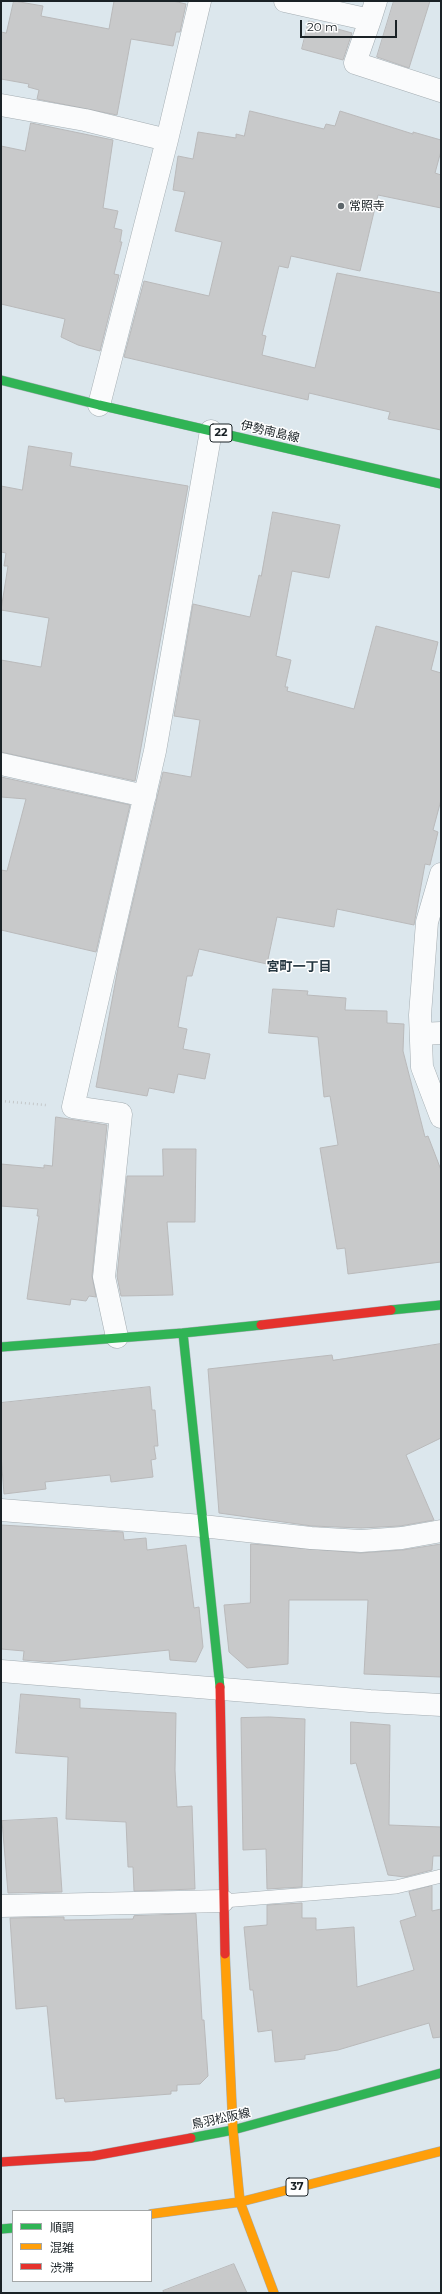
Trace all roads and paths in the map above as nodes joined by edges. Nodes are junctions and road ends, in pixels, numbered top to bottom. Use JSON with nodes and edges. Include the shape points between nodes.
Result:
{"nodes":[{"id":1,"x":200,"y":1,"type":"edge"},
{"id":2,"x":285,"y":1,"type":"edge"},
{"id":3,"x":373,"y":10,"type":"edge"},
{"id":4,"x":441,"y":91,"type":"edge"},
{"id":5,"x":1,"y":105,"type":"edge"},
{"id":6,"x":167,"y":140,"type":"junction"},
{"id":7,"x":1,"y":380,"type":"edge"},
{"id":8,"x":99,"y":405,"type":"junction"},
{"id":9,"x":210,"y":431,"type":"junction"},
{"id":10,"x":441,"y":484,"type":"edge"},
{"id":11,"x":1,"y":764,"type":"edge"},
{"id":12,"x":145,"y":796,"type":"junction"},
{"id":13,"x":441,"y":874,"type":"edge"},
{"id":14,"x":431,"y":1033,"type":"edge"},
{"id":15,"x":1,"y":1101,"type":"edge"},
{"id":16,"x":73,"y":1107,"type":"junction"},
{"id":17,"x":441,"y":1117,"type":"edge"},
{"id":18,"x":441,"y":1305,"type":"edge"},
{"id":19,"x":183,"y":1333,"type":"junction"},
{"id":20,"x":117,"y":1337,"type":"junction"},
{"id":21,"x":1,"y":1348,"type":"edge"},
{"id":22,"x":1,"y":1510,"type":"edge"},
{"id":23,"x":202,"y":1526,"type":"junction"},
{"id":24,"x":441,"y":1531,"type":"edge"},
{"id":25,"x":1,"y":1671,"type":"edge"},
{"id":26,"x":220,"y":1688,"type":"junction"},
{"id":27,"x":441,"y":1705,"type":"edge"},
{"id":28,"x":441,"y":1876,"type":"edge"},
{"id":29,"x":223,"y":1901,"type":"junction"},
{"id":30,"x":1,"y":1906,"type":"edge"},
{"id":31,"x":441,"y":2073,"type":"edge"},
{"id":32,"x":233,"y":2130,"type":"junction"},
{"id":33,"x":441,"y":2151,"type":"edge"},
{"id":34,"x":1,"y":2162,"type":"edge"},
{"id":35,"x":240,"y":2202,"type":"junction"},
{"id":36,"x":152,"y":2214,"type":"edge"},
{"id":37,"x":12,"y":2228,"type":"edge"},
{"id":38,"x":1,"y":2229,"type":"edge"},
{"id":39,"x":274,"y":2293,"type":"edge"}],
"edges":[{"from":1,"to":6,"type":"street"},
{"from":2,"to":3,"type":"street"},
{"from":3,"to":4,"type":"street","via":[[356,63]]},
{"from":5,"to":6,"type":"street","via":[[85,120]]},
{"from":6,"to":8,"type":"street"},
{"from":7,"to":8,"type":"street","name":"伊勢南島線","number":"22"},
{"from":8,"to":9,"type":"street","name":"伊勢南島線","number":"22"},
{"from":9,"to":10,"type":"street","name":"伊勢南島線","number":"22"},
{"from":9,"to":12,"type":"street","via":[[155,752]]},
{"from":11,"to":12,"type":"street"},
{"from":12,"to":16,"type":"street"},
{"from":13,"to":14,"type":"street","via":[[427,922],[420,1015]]},
{"from":14,"to":17,"type":"street","via":[[422,1067]]},
{"from":15,"to":16,"type":"path"},
{"from":16,"to":20,"type":"street","via":[[121,1114],[104,1277]]},
{"from":18,"to":19,"type":"street"},
{"from":19,"to":20,"type":"street"},
{"from":19,"to":23,"type":"street"},
{"from":20,"to":21,"type":"street"},
{"from":22,"to":23,"type":"street"},
{"from":23,"to":24,"type":"street","via":[[361,1541],[402,1538]]},
{"from":23,"to":26,"type":"street"},
{"from":25,"to":26,"type":"street"},
{"from":26,"to":27,"type":"street"},
{"from":26,"to":29,"type":"street"},
{"from":28,"to":29,"type":"lane","via":[[396,1887]]},
{"from":29,"to":30,"type":"street"},
{"from":29,"to":32,"type":"street"},
{"from":31,"to":32,"type":"street","name":"鳥羽松阪線"},
{"from":32,"to":34,"type":"street","name":"鳥羽松阪線","via":[[93,2156]]},
{"from":32,"to":35,"type":"street"},
{"from":33,"to":35,"type":"street","number":"37"},
{"from":35,"to":36,"type":"street","number":"37"},
{"from":35,"to":39,"type":"street"},
{"from":37,"to":38,"type":"street"}]}
